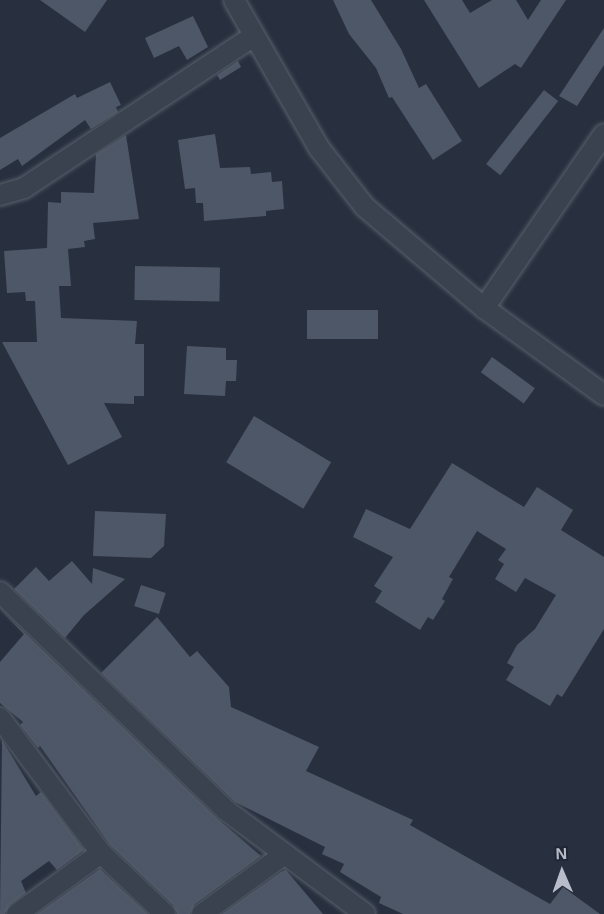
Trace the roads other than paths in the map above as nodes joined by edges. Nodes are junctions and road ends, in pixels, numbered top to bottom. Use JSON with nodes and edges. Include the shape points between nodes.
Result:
{"nodes":[{"id":1,"x":234,"y":0,"type":"edge"},
{"id":2,"x":252,"y":37,"type":"junction"},
{"id":3,"x":604,"y":134,"type":"edge"},
{"id":4,"x":0,"y":195,"type":"edge"},
{"id":5,"x":484,"y":308,"type":"junction"},
{"id":6,"x":604,"y":395,"type":"edge"},
{"id":7,"x":0,"y":592,"type":"edge"},
{"id":8,"x":0,"y":718,"type":"edge"},
{"id":9,"x":101,"y":853,"type":"junction"},
{"id":10,"x":285,"y":854,"type":"junction"},
{"id":11,"x":17,"y":914,"type":"edge"},
{"id":12,"x":165,"y":914,"type":"edge"},
{"id":13,"x":202,"y":914,"type":"edge"},
{"id":14,"x":365,"y":914,"type":"edge"}],
"edges":[{"from":1,"to":2,"type":"street"},
{"from":2,"to":4,"type":"street","via":[[24,188]]},
{"from":2,"to":5,"type":"street","via":[[320,148],[365,207]]},
{"from":3,"to":5,"type":"street"},
{"from":5,"to":6,"type":"street"},
{"from":7,"to":10,"type":"street","via":[[227,811]]},
{"from":8,"to":9,"type":"street"},
{"from":9,"to":11,"type":"street"},
{"from":9,"to":12,"type":"street"},
{"from":10,"to":13,"type":"street"},
{"from":10,"to":14,"type":"street"}]}
